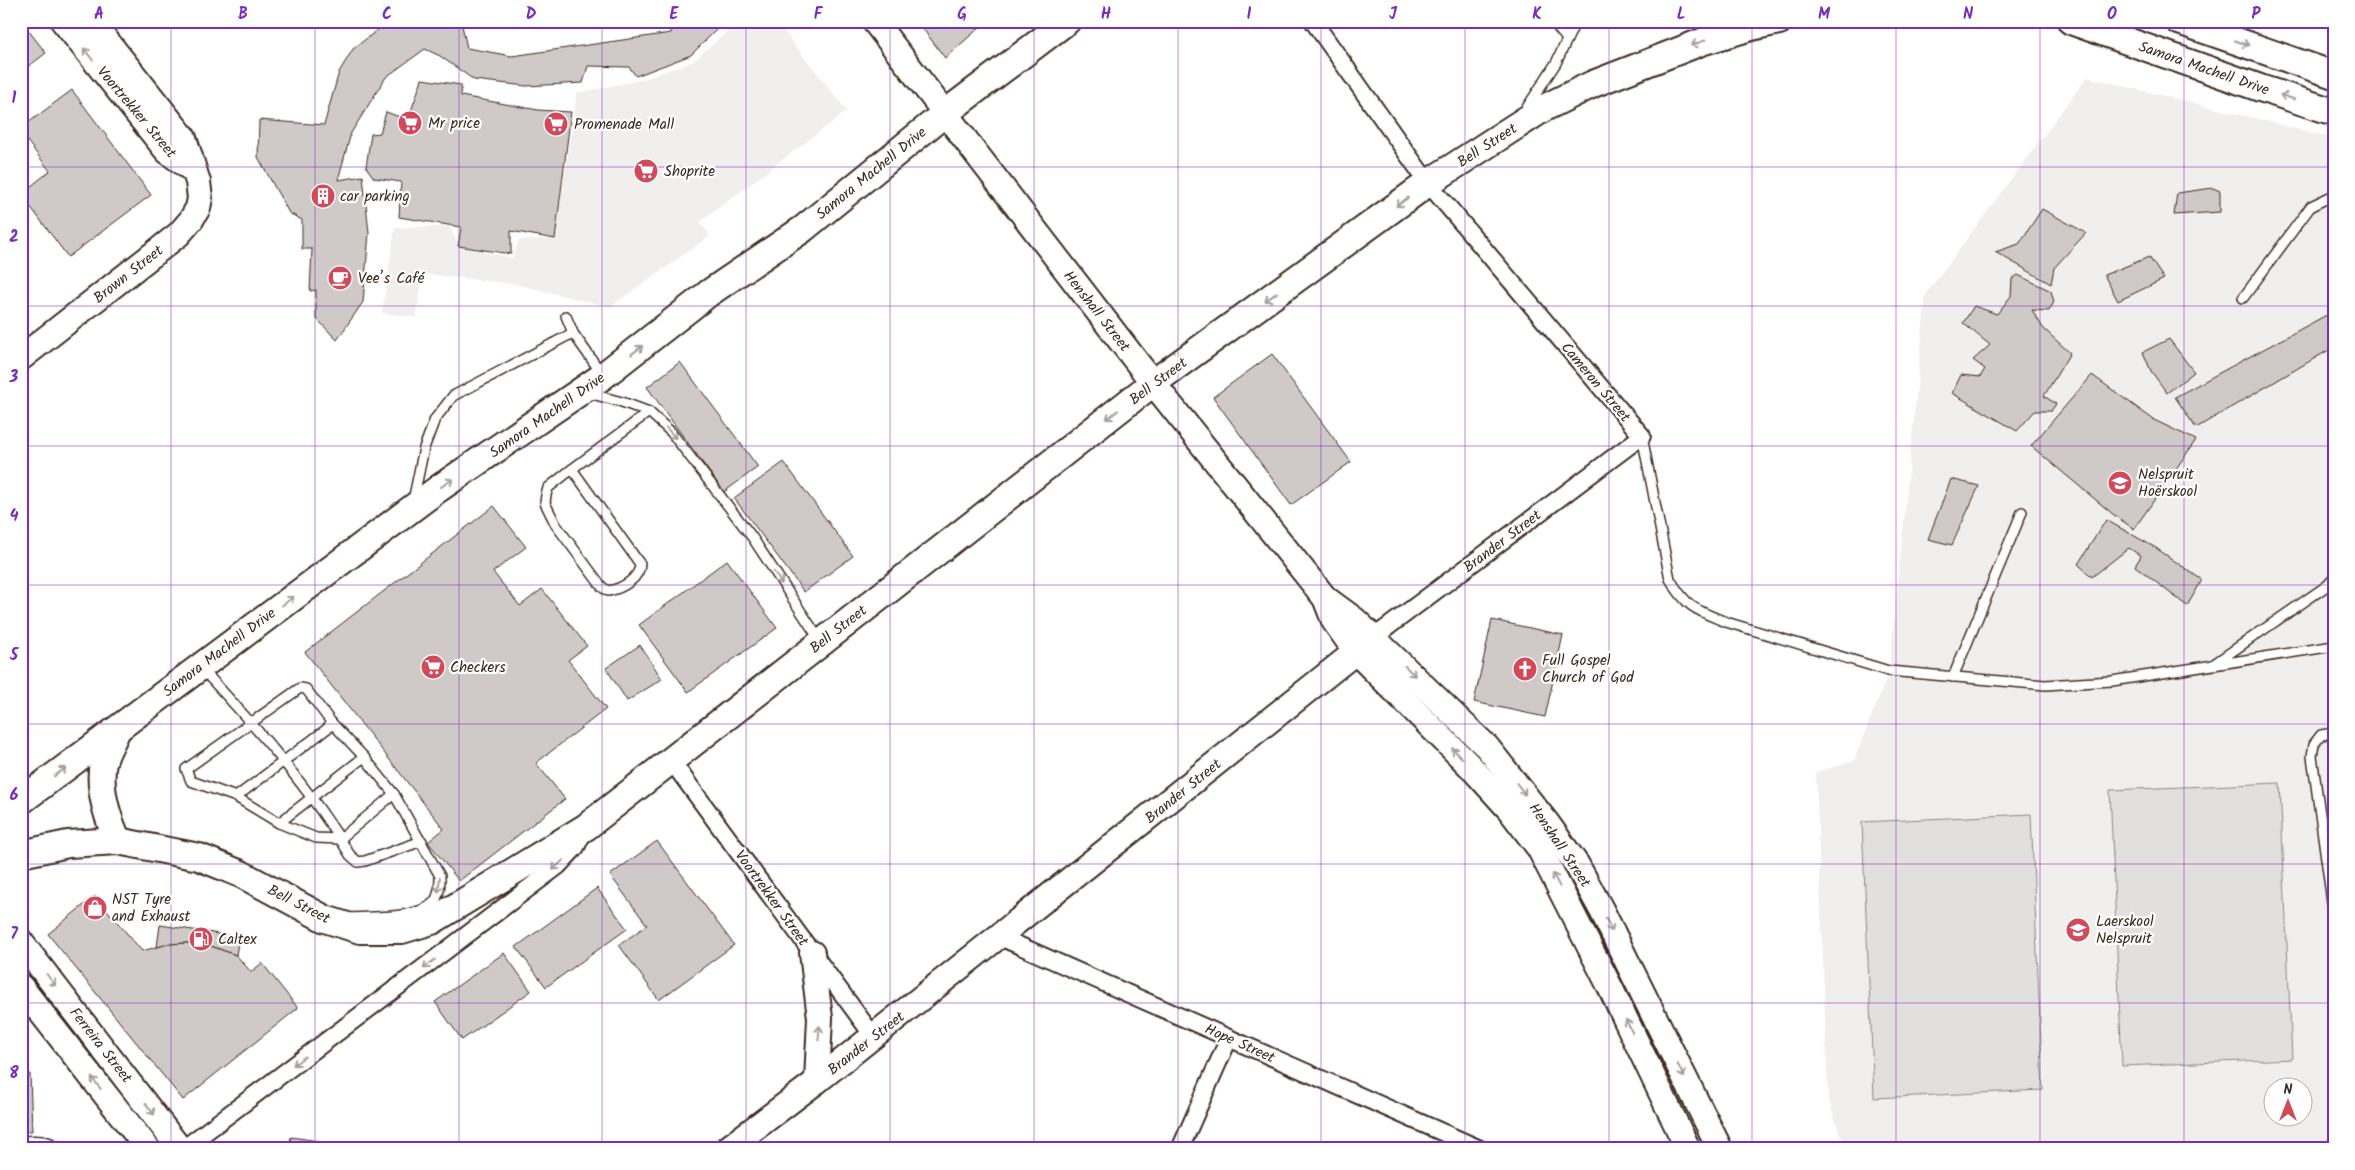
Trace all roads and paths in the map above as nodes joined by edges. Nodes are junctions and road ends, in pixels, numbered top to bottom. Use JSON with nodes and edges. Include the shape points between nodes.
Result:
{"nodes":[{"id":1,"x":63,"y":21,"type":"edge"},
{"id":2,"x":91,"y":21,"type":"edge"},
{"id":3,"x":874,"y":21,"type":"edge"},
{"id":4,"x":1067,"y":21,"type":"edge"},
{"id":5,"x":1312,"y":21,"type":"edge"},
{"id":6,"x":1552,"y":21,"type":"edge"},
{"id":7,"x":1578,"y":21,"type":"edge"},
{"id":8,"x":1779,"y":21,"type":"edge"},
{"id":9,"x":2074,"y":22,"type":"edge"},
{"id":10,"x":2187,"y":23,"type":"edge"},
{"id":11,"x":1567,"y":39,"type":"junction"},
{"id":12,"x":2334,"y":75,"type":"edge"},
{"id":13,"x":2334,"y":112,"type":"edge"},
{"id":14,"x":944,"y":114,"type":"junction"},
{"id":15,"x":1514,"y":128,"type":"junction"},
{"id":16,"x":194,"y":171,"type":"junction"},
{"id":17,"x":1428,"y":183,"type":"junction"},
{"id":18,"x":2334,"y":195,"type":"edge"},
{"id":19,"x":2243,"y":298,"type":"dead end"},
{"id":20,"x":566,"y":316,"type":"dead end"},
{"id":21,"x":573,"y":333,"type":"junction"},
{"id":22,"x":21,"y":358,"type":"edge"},
{"id":23,"x":603,"y":376,"type":"junction"},
{"id":24,"x":1153,"y":383,"type":"junction"},
{"id":25,"x":581,"y":392,"type":"junction"},
{"id":26,"x":649,"y":412,"type":"junction"},
{"id":27,"x":1642,"y":436,"type":"junction"},
{"id":28,"x":572,"y":469,"type":"junction"},
{"id":29,"x":411,"y":509,"type":"junction"},
{"id":30,"x":2022,"y":512,"type":"dead end"},
{"id":31,"x":2334,"y":578,"type":"edge"},
{"id":32,"x":821,"y":642,"type":"junction"},
{"id":33,"x":1365,"y":645,"type":"junction"},
{"id":34,"x":2334,"y":646,"type":"edge"},
{"id":35,"x":200,"y":666,"type":"junction"},
{"id":36,"x":2212,"y":666,"type":"junction"},
{"id":37,"x":1953,"y":677,"type":"junction"},
{"id":38,"x":252,"y":722,"type":"junction"},
{"id":39,"x":331,"y":722,"type":"junction"},
{"id":40,"x":118,"y":728,"type":"junction"},
{"id":41,"x":2334,"y":733,"type":"edge"},
{"id":42,"x":364,"y":756,"type":"junction"},
{"id":43,"x":670,"y":759,"type":"junction"},
{"id":44,"x":282,"y":761,"type":"junction"},
{"id":45,"x":394,"y":794,"type":"junction"},
{"id":46,"x":236,"y":797,"type":"junction"},
{"id":47,"x":310,"y":798,"type":"junction"},
{"id":48,"x":21,"y":801,"type":"edge"},
{"id":49,"x":279,"y":823,"type":"junction"},
{"id":50,"x":586,"y":827,"type":"junction"},
{"id":51,"x":340,"y":839,"type":"junction"},
{"id":52,"x":118,"y":840,"type":"junction"},
{"id":53,"x":422,"y":841,"type":"junction"},
{"id":54,"x":21,"y":854,"type":"edge"},
{"id":55,"x":2334,"y":917,"type":"edge"},
{"id":56,"x":325,"y":919,"type":"junction"},
{"id":57,"x":1000,"y":938,"type":"junction"},
{"id":58,"x":21,"y":942,"type":"edge"},
{"id":59,"x":812,"y":953,"type":"junction"},
{"id":60,"x":21,"y":987,"type":"edge"},
{"id":61,"x":874,"y":1037,"type":"junction"},
{"id":62,"x":1229,"y":1038,"type":"junction"},
{"id":63,"x":99,"y":1043,"type":"junction"},
{"id":64,"x":78,"y":1058,"type":"junction"},
{"id":65,"x":817,"y":1081,"type":"junction"},
{"id":66,"x":21,"y":1141,"type":"edge"},
{"id":67,"x":2334,"y":1142,"type":"edge"},
{"id":68,"x":61,"y":1149,"type":"edge"},
{"id":69,"x":148,"y":1149,"type":"edge"},
{"id":70,"x":181,"y":1149,"type":"edge"},
{"id":71,"x":727,"y":1149,"type":"edge"},
{"id":72,"x":1180,"y":1149,"type":"edge"},
{"id":73,"x":1480,"y":1149,"type":"edge"},
{"id":74,"x":1688,"y":1149,"type":"edge"},
{"id":75,"x":1720,"y":1149,"type":"edge"},
{"id":76,"x":2333,"y":1149,"type":"edge"}],
"edges":[{"from":16,"to":1,"type":"street","name":"Voortrekker Street","one_way":true,"via":[[167,151]]},
{"from":2,"to":16,"type":"street","name":"Voortrekker Street","via":[[184,138]]},
{"from":3,"to":14,"type":"street","name":"Henshall Street"},
{"from":4,"to":14,"type":"main road","name":"Samora Machell Drive"},
{"from":5,"to":17,"type":"street","name":"Cameron Street"},
{"from":6,"to":11,"type":"lane"},
{"from":7,"to":11,"type":"lane"},
{"from":8,"to":15,"type":"main road","name":"Bell Street","one_way":true,"via":[[1704,41],[1593,84],[1544,108]]},
{"from":13,"to":9,"type":"main road","name":"Samora Machell Drive","one_way":true},
{"from":10,"to":12,"type":"main road","one_way":true},
{"from":11,"to":15,"type":"lane","via":[[1556,63]]},
{"from":23,"to":14,"type":"main road","name":"Samora Machell Drive","one_way":true,"via":[[709,293],[803,229]]},
{"from":14,"to":24,"type":"street","name":"Henshall Street"},
{"from":15,"to":17,"type":"main road","name":"Bell Street"},
{"from":16,"to":22,"type":"street","name":"Brown Street","via":[[199,189],[198,208],[179,234]]},
{"from":17,"to":24,"type":"main road","name":"Bell Street","one_way":true},
{"from":17,"to":27,"type":"street","name":"Cameron Street"},
{"from":18,"to":19,"type":"lane","via":[[2311,206]]},
{"from":20,"to":21,"type":"lane"},
{"from":21,"to":23,"type":"lane"},
{"from":21,"to":29,"type":"lane","via":[[453,396],[435,419],[424,448]]},
{"from":23,"to":25,"type":"main road","name":"Samora Machell Drive"},
{"from":24,"to":32,"type":"main road","name":"Bell Street","one_way":true},
{"from":24,"to":33,"type":"street","name":"Henshall Street","via":[[1325,598],[1334,621]]},
{"from":25,"to":26,"type":"lane"},
{"from":29,"to":25,"type":"main road","name":"Samora Machell Drive","one_way":true},
{"from":26,"to":28,"type":"lane"},
{"from":26,"to":32,"type":"lane","one_way":true,"via":[[671,432],[752,537]]},
{"from":27,"to":33,"type":"street","name":"Brander Street"},
{"from":27,"to":37,"type":"lane","name":"Cameron Street","via":[[1670,580],[1682,600],[1700,612],[1726,622],[1889,671]]},
{"from":28,"to":28,"type":"lane","via":[[548,488],[545,503],[556,526],[602,587],[614,590],[636,576],[640,572],[640,564]]},
{"from":35,"to":29,"type":"main road","name":"Samora Machell Drive","one_way":true},
{"from":30,"to":37,"type":"lane"},
{"from":31,"to":36,"type":"lane","via":[[2321,591]]},
{"from":32,"to":43,"type":"main road","name":"Bell Street"},
{"from":33,"to":57,"type":"street","name":"Brander Street"},
{"from":74,"to":33,"type":"street","name":"Henshall Street","one_way":true,"via":[[1539,848],[1509,809]]},
{"from":33,"to":75,"type":"street","name":"Henshall Street","one_way":true,"via":[[1487,747],[1576,865]]},
{"from":34,"to":36,"type":"lane","name":"Cameron Street"},
{"from":35,"to":38,"type":"lane"},
{"from":35,"to":40,"type":"main road","name":"Samora Machell Drive"},
{"from":36,"to":37,"type":"lane","name":"Cameron Street","via":[[2112,681],[2045,685]]},
{"from":38,"to":39,"type":"lane","via":[[300,688],[306,689]]},
{"from":38,"to":44,"type":"lane"},
{"from":38,"to":46,"type":"lane","via":[[186,769],[191,782]]},
{"from":39,"to":42,"type":"lane"},
{"from":39,"to":44,"type":"lane","via":[[328,728]]},
{"from":48,"to":40,"type":"main road","name":"Samora Machell Drive","one_way":true},
{"from":40,"to":52,"type":"main road","via":[[104,761],[102,786],[109,821]]},
{"from":41,"to":55,"type":"lane","via":[[2320,735],[2312,756]]},
{"from":42,"to":45,"type":"lane"},
{"from":42,"to":47,"type":"lane"},
{"from":43,"to":50,"type":"main road","name":"Bell Street"},
{"from":43,"to":59,"type":"street","name":"Voortrekker Street"},
{"from":44,"to":46,"type":"lane"},
{"from":44,"to":47,"type":"lane"},
{"from":45,"to":51,"type":"lane"},
{"from":45,"to":53,"type":"lane"},
{"from":46,"to":49,"type":"lane"},
{"from":47,"to":49,"type":"lane"},
{"from":47,"to":51,"type":"lane"},
{"from":49,"to":51,"type":"lane","via":[[316,838]]},
{"from":50,"to":56,"type":"main road","name":"Bell Street","via":[[432,921],[402,930],[360,930]]},
{"from":50,"to":70,"type":"street","name":"Bell Street","one_way":true,"via":[[576,848],[558,866]]},
{"from":51,"to":53,"type":"lane","via":[[358,862]]},
{"from":52,"to":54,"type":"main road","name":"Bell Street","via":[[68,844]]},
{"from":52,"to":56,"type":"main road","name":"Bell Street","via":[[199,857],[241,874]]},
{"from":53,"to":56,"type":"lane","one_way":true,"via":[[440,876],[436,900],[413,914]]},
{"from":57,"to":61,"type":"street","name":"Brander Street"},
{"from":57,"to":62,"type":"street","name":"Hope Street"},
{"from":58,"to":63,"type":"street","name":"Ferreira Street","one_way":true},
{"from":59,"to":61,"type":"street","name":"Voortrekker Street"},
{"from":65,"to":59,"type":"street","one_way":true,"via":[[820,1018]]},
{"from":60,"to":64,"type":"street","name":"Ferreira Street"},
{"from":61,"to":65,"type":"street","name":"Brander Street"},
{"from":62,"to":72,"type":"street"},
{"from":62,"to":73,"type":"street","name":"Hope Street"},
{"from":63,"to":64,"type":"street"},
{"from":63,"to":70,"type":"street","name":"Ferreira Street","one_way":true},
{"from":69,"to":64,"type":"street","name":"Ferreira Street","one_way":true},
{"from":65,"to":71,"type":"street","name":"Brander Street"},
{"from":66,"to":68,"type":"lane","via":[[54,1143]]},
{"from":67,"to":76,"type":"lane"}]}
